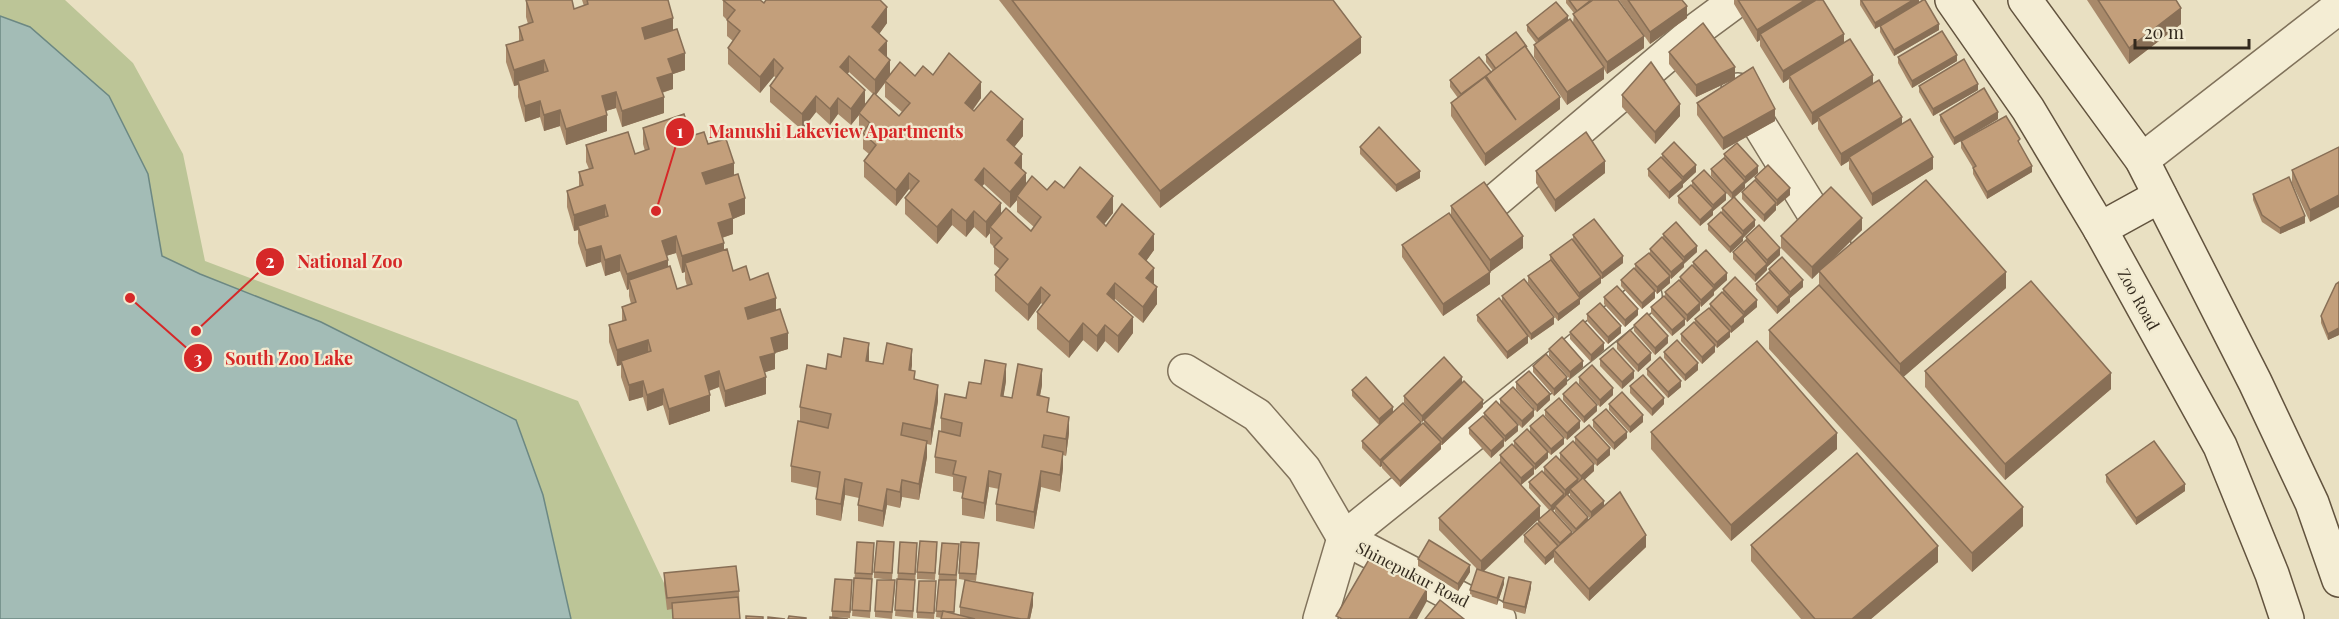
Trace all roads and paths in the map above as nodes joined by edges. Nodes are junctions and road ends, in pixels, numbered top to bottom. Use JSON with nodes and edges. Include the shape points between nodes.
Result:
{"nodes":[{"id":1,"x":1737,"y":0,"type":"edge"},
{"id":2,"x":1952,"y":0,"type":"edge"},
{"id":3,"x":2025,"y":0,"type":"edge"},
{"id":4,"x":2339,"y":7,"type":"edge"},
{"id":5,"x":1699,"y":28,"type":"junction"},
{"id":6,"x":2142,"y":160,"type":"junction"},
{"id":7,"x":2160,"y":196,"type":"junction"},
{"id":8,"x":2100,"y":229,"type":"junction"},
{"id":9,"x":1443,"y":246,"type":"edge"},
{"id":10,"x":1852,"y":275,"type":"edge"},
{"id":11,"x":1645,"y":296,"type":"edge"},
{"id":12,"x":1185,"y":371,"type":"dead end"},
{"id":13,"x":1344,"y":538,"type":"junction"},
{"id":14,"x":2339,"y":580,"type":"edge"},
{"id":15,"x":1320,"y":619,"type":"edge"},
{"id":16,"x":1499,"y":619,"type":"edge"},
{"id":17,"x":2287,"y":619,"type":"edge"}],
"edges":[{"from":1,"to":5,"type":"street"},
{"from":2,"to":8,"type":"street","name":"Zoo Road","via":[[2028,109]]},
{"from":3,"to":6,"type":"street"},
{"from":4,"to":6,"type":"street"},
{"from":5,"to":9,"type":"street"},
{"from":5,"to":10,"type":"street"},
{"from":6,"to":7,"type":"street"},
{"from":7,"to":8,"type":"street"},
{"from":7,"to":14,"type":"street","via":[[2312,503]]},
{"from":8,"to":17,"type":"street","name":"Zoo Road","via":[[2220,446]]},
{"from":11,"to":13,"type":"street"},
{"from":12,"to":13,"type":"street","name":"Shinepukur Road","via":[[1257,415],[1304,469]]},
{"from":13,"to":15,"type":"street"},
{"from":13,"to":16,"type":"street","name":"Shinepukur Road"}]}
